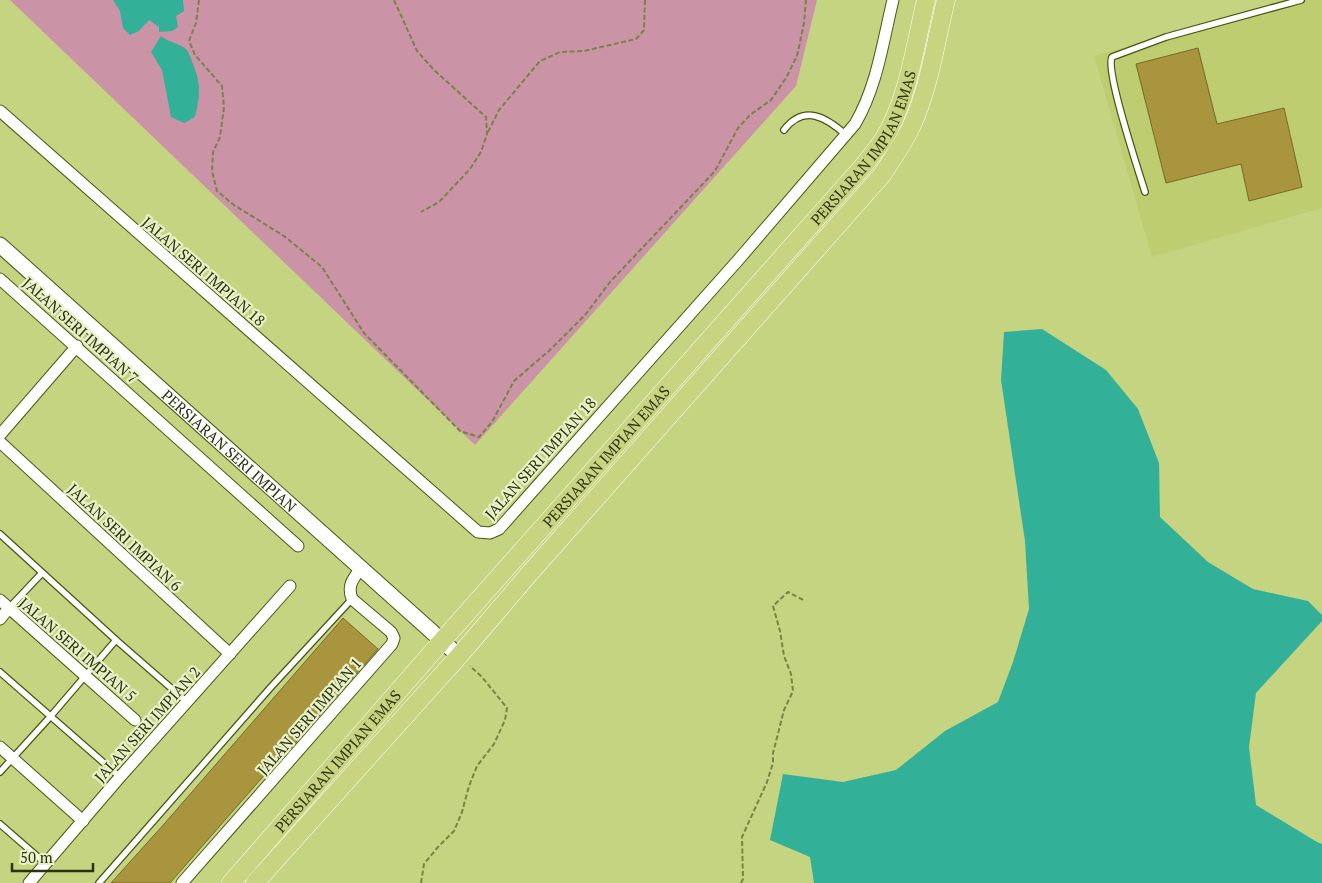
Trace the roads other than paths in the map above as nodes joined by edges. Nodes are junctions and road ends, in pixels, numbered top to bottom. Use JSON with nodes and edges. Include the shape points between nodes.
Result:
{"nodes":[{"id":1,"x":893,"y":0,"type":"edge"},
{"id":2,"x":926,"y":0,"type":"edge"},
{"id":3,"x":946,"y":0,"type":"edge"},
{"id":4,"x":1300,"y":0,"type":"edge"},
{"id":5,"x":0,"y":111,"type":"edge"},
{"id":6,"x":784,"y":130,"type":"dead end"},
{"id":7,"x":846,"y":135,"type":"junction"},
{"id":8,"x":1145,"y":192,"type":"dead end"},
{"id":9,"x":0,"y":245,"type":"edge"},
{"id":10,"x":0,"y":279,"type":"edge"},
{"id":11,"x":77,"y":346,"type":"junction"},
{"id":12,"x":0,"y":435,"type":"edge"},
{"id":13,"x":0,"y":442,"type":"edge"},
{"id":14,"x":0,"y":534,"type":"edge"},
{"id":15,"x":298,"y":546,"type":"dead end"},
{"id":16,"x":361,"y":568,"type":"junction"},
{"id":17,"x":42,"y":573,"type":"junction"},
{"id":18,"x":290,"y":586,"type":"dead end"},
{"id":19,"x":352,"y":599,"type":"junction"},
{"id":20,"x":0,"y":600,"type":"edge"},
{"id":21,"x":9,"y":608,"type":"junction"},
{"id":22,"x":0,"y":619,"type":"edge"},
{"id":23,"x":116,"y":640,"type":"junction"},
{"id":24,"x":442,"y":641,"type":"junction"},
{"id":25,"x":230,"y":654,"type":"junction"},
{"id":26,"x":459,"y":656,"type":"junction"},
{"id":27,"x":0,"y":672,"type":"edge"},
{"id":28,"x":86,"y":676,"type":"junction"},
{"id":29,"x":187,"y":702,"type":"junction"},
{"id":30,"x":50,"y":718,"type":"junction"},
{"id":31,"x":135,"y":720,"type":"dead end"},
{"id":32,"x":0,"y":747,"type":"edge"},
{"id":33,"x":12,"y":758,"type":"junction"},
{"id":34,"x":0,"y":772,"type":"edge"},
{"id":35,"x":120,"y":777,"type":"junction"},
{"id":36,"x":83,"y":821,"type":"junction"},
{"id":37,"x":0,"y":824,"type":"edge"},
{"id":38,"x":46,"y":864,"type":"junction"},
{"id":39,"x":29,"y":883,"type":"edge"},
{"id":40,"x":99,"y":883,"type":"edge"},
{"id":41,"x":182,"y":883,"type":"edge"},
{"id":42,"x":230,"y":883,"type":"edge"},
{"id":43,"x":255,"y":883,"type":"edge"}],
"edges":[{"from":1,"to":7,"type":"street","name":"JALAN SERI IMPIAN 18","via":[[871,91],[865,108]]},
{"from":2,"to":24,"type":"main road","name":"PERSIARAN IMPIAN EMAS","via":[[905,86],[896,115],[883,140]]},
{"from":3,"to":26,"type":"main road","name":"PERSIARAN IMPIAN EMAS","via":[[925,88],[913,122],[882,175]]},
{"from":4,"to":8,"type":"lane","via":[[1166,37],[1112,57],[1112,76]]},
{"from":5,"to":7,"type":"street","name":"JALAN SERI IMPIAN 18","via":[[478,532],[490,533],[499,529]]},
{"from":6,"to":7,"type":"lane","via":[[791,121],[803,116],[819,116]]},
{"from":9,"to":16,"type":"street","name":"PERSIARAN SERI IMPIAN"},
{"from":10,"to":11,"type":"street","name":"JALAN SERI IMPIAN 7"},
{"from":11,"to":12,"type":"street"},
{"from":11,"to":15,"type":"street","name":"JALAN SERI IMPIAN 7"},
{"from":13,"to":25,"type":"street","name":"JALAN SERI IMPIAN 6"},
{"from":14,"to":17,"type":"lane"},
{"from":16,"to":19,"type":"street","via":[[350,584]]},
{"from":16,"to":24,"type":"street","name":"PERSIARAN SERI IMPIAN"},
{"from":17,"to":21,"type":"lane"},
{"from":17,"to":23,"type":"lane"},
{"from":18,"to":25,"type":"street","name":"JALAN SERI IMPIAN 2"},
{"from":19,"to":40,"type":"lane"},
{"from":19,"to":41,"type":"street","name":"JALAN SERI IMPIAN 1","via":[[392,632],[392,644]]},
{"from":20,"to":21,"type":"street","name":"JALAN SERI IMPIAN 5"},
{"from":21,"to":22,"type":"street"},
{"from":21,"to":28,"type":"street","name":"JALAN SERI IMPIAN 5"},
{"from":23,"to":28,"type":"lane"},
{"from":23,"to":29,"type":"lane"},
{"from":24,"to":26,"type":"street","name":"PERSIARAN SERI IMPIAN"},
{"from":24,"to":42,"type":"main road","name":"PERSIARAN IMPIAN EMAS"},
{"from":25,"to":29,"type":"street","name":"JALAN SERI IMPIAN 2"},
{"from":26,"to":43,"type":"main road","name":"PERSIARAN IMPIAN EMAS"},
{"from":27,"to":30,"type":"lane"},
{"from":28,"to":30,"type":"lane"},
{"from":28,"to":31,"type":"street","name":"JALAN SERI IMPIAN 5"},
{"from":29,"to":35,"type":"street","name":"JALAN SERI IMPIAN 2"},
{"from":30,"to":33,"type":"lane"},
{"from":30,"to":35,"type":"lane"},
{"from":32,"to":33,"type":"street"},
{"from":33,"to":34,"type":"lane"},
{"from":33,"to":36,"type":"street"},
{"from":35,"to":36,"type":"street","name":"JALAN SERI IMPIAN 2"},
{"from":36,"to":38,"type":"street","name":"JALAN SERI IMPIAN 2"},
{"from":37,"to":38,"type":"lane"},
{"from":38,"to":39,"type":"street","name":"JALAN SERI IMPIAN 2"}]}
